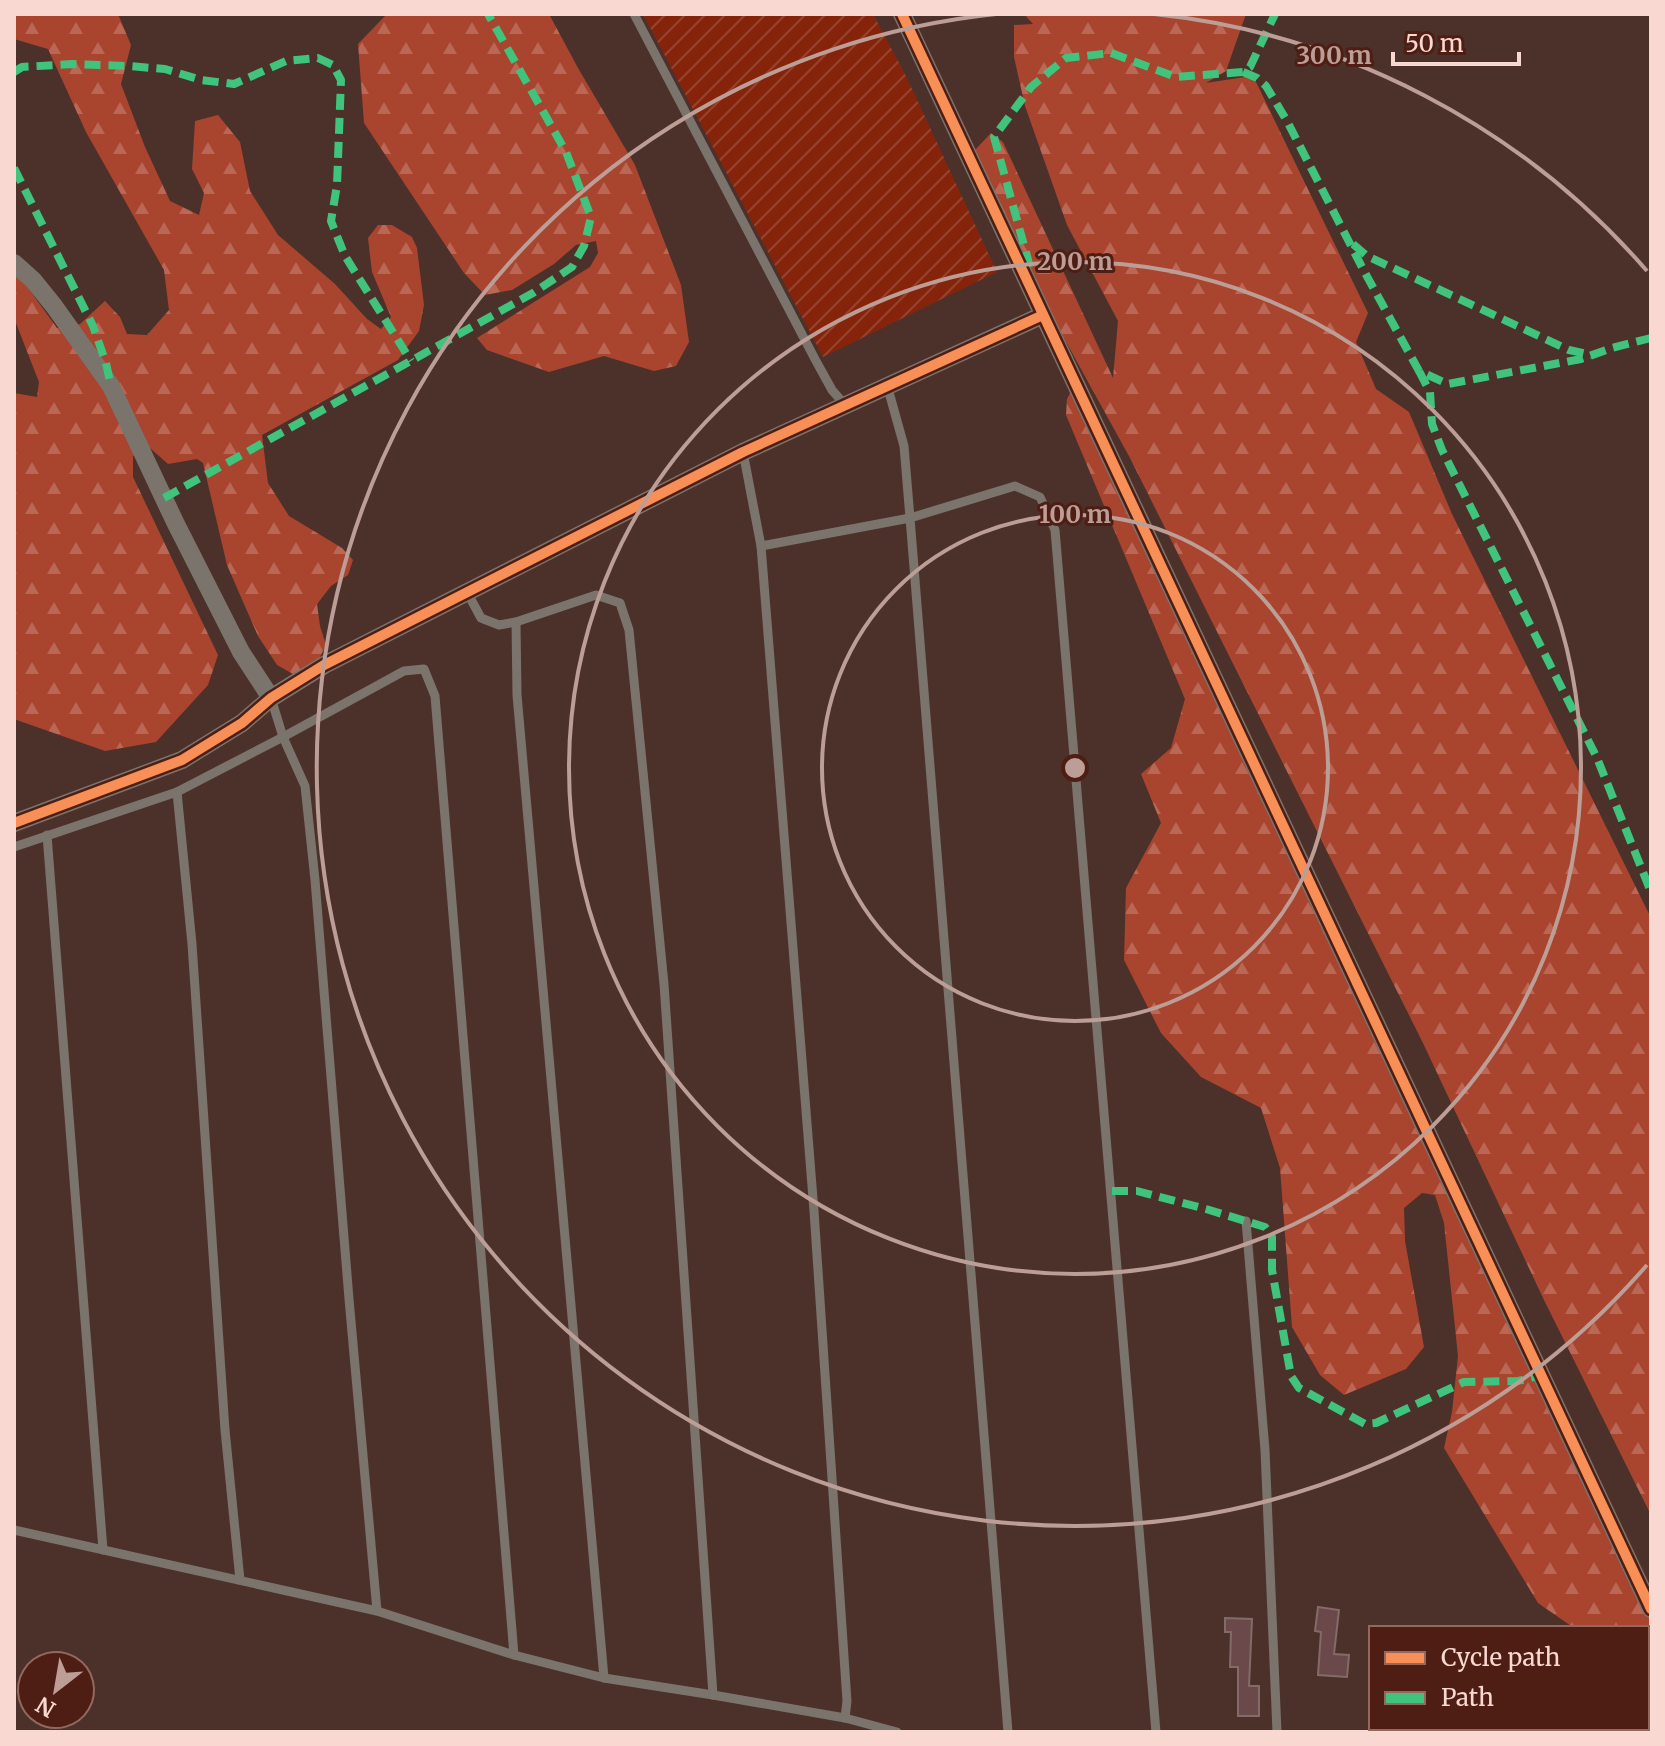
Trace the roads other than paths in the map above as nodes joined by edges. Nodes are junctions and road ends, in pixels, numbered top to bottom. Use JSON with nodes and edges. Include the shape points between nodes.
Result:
{"nodes":[{"id":1,"x":634,"y":14,"type":"edge"},
{"id":2,"x":902,"y":14,"type":"edge"},
{"id":3,"x":14,"y":263,"type":"edge"},
{"id":4,"x":1043,"y":315,"type":"junction"},
{"id":5,"x":887,"y":385,"type":"junction"},
{"id":6,"x":845,"y":405,"type":"junction"},
{"id":7,"x":743,"y":452,"type":"junction"},
{"id":8,"x":910,"y":518,"type":"junction"},
{"id":9,"x":761,"y":546,"type":"junction"},
{"id":10,"x":467,"y":592,"type":"junction"},
{"id":11,"x":516,"y":622,"type":"junction"},
{"id":12,"x":271,"y":698,"type":"junction"},
{"id":13,"x":283,"y":737,"type":"junction"},
{"id":14,"x":177,"y":792,"type":"junction"},
{"id":15,"x":14,"y":823,"type":"edge"},
{"id":16,"x":47,"y":835,"type":"junction"},
{"id":17,"x":14,"y":847,"type":"edge"},
{"id":18,"x":1246,"y":1221,"type":"dead end"},
{"id":19,"x":14,"y":1530,"type":"edge"},
{"id":20,"x":103,"y":1550,"type":"junction"},
{"id":21,"x":240,"y":1580,"type":"junction"},
{"id":22,"x":1651,"y":1609,"type":"edge"},
{"id":23,"x":377,"y":1611,"type":"junction"},
{"id":24,"x":514,"y":1655,"type":"junction"},
{"id":25,"x":604,"y":1678,"type":"junction"},
{"id":26,"x":713,"y":1695,"type":"junction"},
{"id":27,"x":845,"y":1718,"type":"junction"},
{"id":28,"x":897,"y":1732,"type":"edge"},
{"id":29,"x":1008,"y":1732,"type":"edge"},
{"id":30,"x":1156,"y":1732,"type":"edge"},
{"id":31,"x":1277,"y":1732,"type":"edge"}],
"edges":[{"from":1,"to":6,"type":"lane","via":[[816,361]]},
{"from":2,"to":4,"type":"street"},
{"from":3,"to":12,"type":"street","via":[[54,306],[111,386],[241,652]]},
{"from":4,"to":5,"type":"street"},
{"from":4,"to":22,"type":"street"},
{"from":5,"to":6,"type":"street"},
{"from":5,"to":8,"type":"lane","via":[[904,446]]},
{"from":6,"to":7,"type":"street"},
{"from":7,"to":9,"type":"lane"},
{"from":7,"to":10,"type":"street"},
{"from":8,"to":9,"type":"lane"},
{"from":8,"to":29,"type":"lane"},
{"from":8,"to":30,"type":"lane","via":[[1015,486],[1040,497],[1055,530]]},
{"from":9,"to":27,"type":"lane","via":[[814,1211]]},
{"from":10,"to":11,"type":"lane","via":[[481,618],[499,625]]},
{"from":10,"to":12,"type":"street"},
{"from":11,"to":25,"type":"lane","via":[[517,695]]},
{"from":11,"to":26,"type":"lane","via":[[596,595],[620,603],[629,630],[664,984]]},
{"from":12,"to":13,"type":"lane"},
{"from":12,"to":15,"type":"street","via":[[182,760]]},
{"from":13,"to":14,"type":"lane"},
{"from":13,"to":23,"type":"lane","via":[[305,786],[312,848]]},
{"from":13,"to":24,"type":"lane","via":[[404,671],[424,669],[435,696]]},
{"from":14,"to":16,"type":"lane"},
{"from":14,"to":21,"type":"lane"},
{"from":16,"to":17,"type":"lane"},
{"from":16,"to":20,"type":"lane"},
{"from":18,"to":31,"type":"lane","via":[[1265,1450]]},
{"from":19,"to":20,"type":"lane"},
{"from":20,"to":21,"type":"lane"},
{"from":21,"to":23,"type":"lane"},
{"from":23,"to":24,"type":"lane"},
{"from":24,"to":25,"type":"lane"},
{"from":25,"to":26,"type":"lane"},
{"from":26,"to":27,"type":"lane"},
{"from":27,"to":28,"type":"lane"}]}
